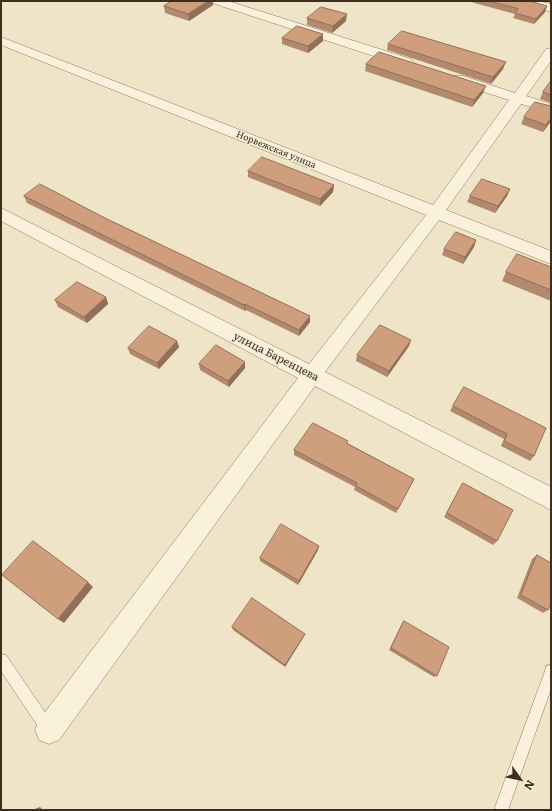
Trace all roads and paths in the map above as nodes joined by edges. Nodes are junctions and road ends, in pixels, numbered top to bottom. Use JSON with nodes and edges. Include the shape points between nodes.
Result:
{"nodes":[{"id":1,"x":216,"y":1,"type":"edge"},
{"id":2,"x":525,"y":1,"type":"edge"},
{"id":3,"x":551,"y":8,"type":"edge"},
{"id":4,"x":1,"y":41,"type":"edge"},
{"id":5,"x":551,"y":52,"type":"edge"},
{"id":6,"x":420,"y":66,"type":"edge"},
{"id":7,"x":450,"y":76,"type":"edge"},
{"id":8,"x":518,"y":98,"type":"junction"},
{"id":9,"x":551,"y":109,"type":"edge"},
{"id":10,"x":436,"y":213,"type":"junction"},
{"id":11,"x":1,"y":214,"type":"edge"},
{"id":12,"x":551,"y":258,"type":"edge"},
{"id":13,"x":311,"y":376,"type":"junction"},
{"id":14,"x":551,"y":499,"type":"edge"},
{"id":15,"x":1,"y":660,"type":"edge"},
{"id":16,"x":551,"y":671,"type":"edge"},
{"id":17,"x":49,"y":730,"type":"joint"},
{"id":18,"x":503,"y":810,"type":"edge"}],
"edges":[{"from":1,"to":6,"type":"street"},
{"from":2,"to":3,"type":"street"},
{"from":4,"to":10,"type":"street","name":"Норвежская улица"},
{"from":5,"to":8,"type":"street"},
{"from":7,"to":8,"type":"street"},
{"from":8,"to":9,"type":"street"},
{"from":8,"to":10,"type":"street"},
{"from":10,"to":12,"type":"street","name":"Норвежская улица"},
{"from":10,"to":13,"type":"street"},
{"from":11,"to":13,"type":"street","name":"улица Баренцева"},
{"from":13,"to":14,"type":"street","name":"улица Баренцева"},
{"from":13,"to":17,"type":"street"},
{"from":15,"to":17,"type":"lane"},
{"from":16,"to":18,"type":"lane"}]}
